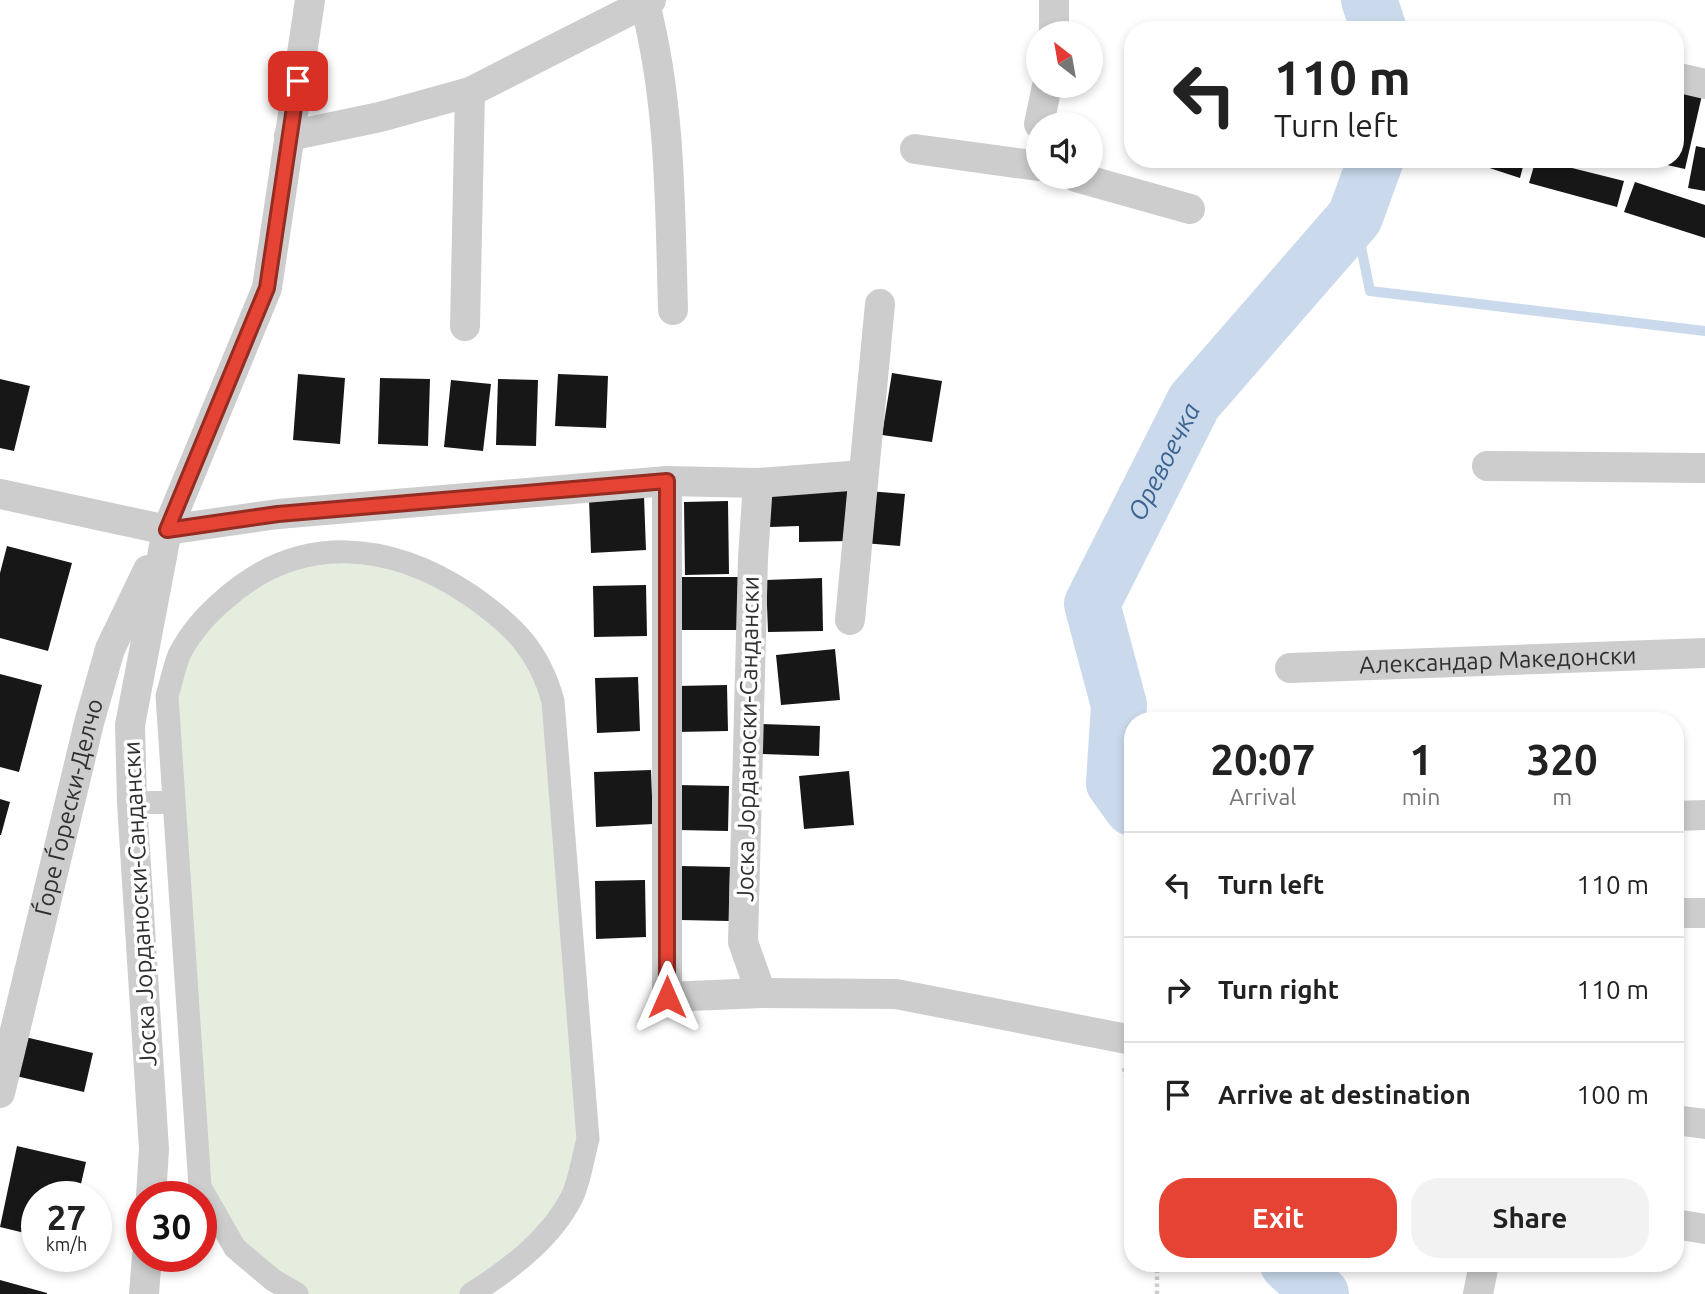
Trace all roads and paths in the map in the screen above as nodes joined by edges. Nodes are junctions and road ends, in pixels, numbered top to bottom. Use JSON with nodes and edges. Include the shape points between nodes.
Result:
{"nodes":[{"id":1,"x":310,"y":0,"type":"edge"},
{"id":2,"x":1054,"y":0,"type":"edge"},
{"id":3,"x":648,"y":2,"type":"edge"},
{"id":4,"x":1055,"y":21,"type":"edge"},
{"id":5,"x":1684,"y":79,"type":"edge"},
{"id":6,"x":1705,"y":84,"type":"edge"},
{"id":7,"x":470,"y":92,"type":"junction"},
{"id":8,"x":289,"y":136,"type":"junction"},
{"id":9,"x":915,"y":149,"type":"dead end"},
{"id":10,"x":1026,"y":164,"type":"edge"},
{"id":11,"x":1103,"y":185,"type":"edge"},
{"id":12,"x":1190,"y":209,"type":"dead end"},
{"id":13,"x":880,"y":304,"type":"dead end"},
{"id":14,"x":673,"y":310,"type":"dead end"},
{"id":15,"x":465,"y":326,"type":"dead end"},
{"id":16,"x":1486,"y":466,"type":"dead end"},
{"id":17,"x":1705,"y":468,"type":"edge"},
{"id":18,"x":862,"y":475,"type":"junction"},
{"id":19,"x":667,"y":481,"type":"junction"},
{"id":20,"x":758,"y":483,"type":"junction"},
{"id":21,"x":0,"y":494,"type":"edge"},
{"id":22,"x":167,"y":530,"type":"junction"},
{"id":23,"x":850,"y":620,"type":"dead end"},
{"id":24,"x":1705,"y":653,"type":"edge"},
{"id":25,"x":1290,"y":668,"type":"dead end"},
{"id":26,"x":174,"y":802,"type":"junction"},
{"id":27,"x":132,"y":803,"type":"junction"},
{"id":28,"x":1705,"y":815,"type":"edge"},
{"id":29,"x":1684,"y":816,"type":"edge"},
{"id":30,"x":1684,"y":913,"type":"edge"},
{"id":31,"x":1705,"y":913,"type":"edge"},
{"id":32,"x":761,"y":993,"type":"junction"},
{"id":33,"x":1124,"y":1038,"type":"edge"},
{"id":34,"x":0,"y":1093,"type":"edge"},
{"id":35,"x":1684,"y":1121,"type":"edge"},
{"id":36,"x":1705,"y":1124,"type":"edge"},
{"id":37,"x":152,"y":1181,"type":"edge"},
{"id":38,"x":1684,"y":1226,"type":"edge"},
{"id":39,"x":1705,"y":1229,"type":"edge"},
{"id":40,"x":146,"y":1272,"type":"edge"},
{"id":41,"x":1157,"y":1272,"type":"edge"},
{"id":42,"x":1482,"y":1272,"type":"edge"},
{"id":43,"x":144,"y":1294,"type":"edge"},
{"id":44,"x":297,"y":1294,"type":"edge"},
{"id":45,"x":471,"y":1294,"type":"edge"},
{"id":46,"x":1157,"y":1294,"type":"edge"},
{"id":47,"x":1478,"y":1294,"type":"edge"}],
"edges":[{"from":1,"to":8,"type":"street","name":"Јоска Јорданоски-Сандански"},
{"from":2,"to":4,"type":"street"},
{"from":3,"to":7,"type":"street"},
{"from":3,"to":14,"type":"street","via":[[668,144]]},
{"from":5,"to":6,"type":"street"},
{"from":7,"to":8,"type":"street"},
{"from":7,"to":15,"type":"street"},
{"from":8,"to":22,"type":"street","name":"Јоска Јорданоски-Сандански","via":[[267,288]]},
{"from":9,"to":10,"type":"street"},
{"from":11,"to":12,"type":"street"},
{"from":13,"to":18,"type":"street"},
{"from":16,"to":17,"type":"street"},
{"from":18,"to":20,"type":"street"},
{"from":18,"to":23,"type":"street"},
{"from":19,"to":20,"type":"street"},
{"from":19,"to":22,"type":"street","via":[[278,514]]},
{"from":19,"to":32,"type":"street","via":[[667,997]]},
{"from":20,"to":32,"type":"street","name":"Јоска Јорданоски-Сандански","via":[[743,942]]},
{"from":21,"to":22,"type":"street"},
{"from":22,"to":27,"type":"street","name":"Јоска Јорданоски-Сандански","via":[[130,725]]},
{"from":22,"to":34,"type":"street","name":"Ѓоре Ѓорески-Делчо","via":[[110,649]]},
{"from":24,"to":25,"type":"street","name":"Александар Македонски"},
{"from":26,"to":27,"type":"street"},
{"from":26,"to":44,"type":"street","via":[[200,1187],[235,1248]]},
{"from":26,"to":45,"type":"street","via":[[167,696],[179,655],[206,615],[249,578],[298,556],[336,551],[385,555],[438,574],[514,629],[545,670],[553,701],[588,1139],[572,1196],[542,1239],[504,1273]]},
{"from":27,"to":37,"type":"street","name":"Јоска Јорданоски-Сандански","via":[[154,1149]]},
{"from":28,"to":29,"type":"street"},
{"from":30,"to":31,"type":"street"},
{"from":32,"to":33,"type":"street","via":[[897,994]]},
{"from":35,"to":36,"type":"street"},
{"from":38,"to":39,"type":"street"},
{"from":40,"to":43,"type":"street"},
{"from":41,"to":46,"type":"path"},
{"from":42,"to":47,"type":"street"}]}
